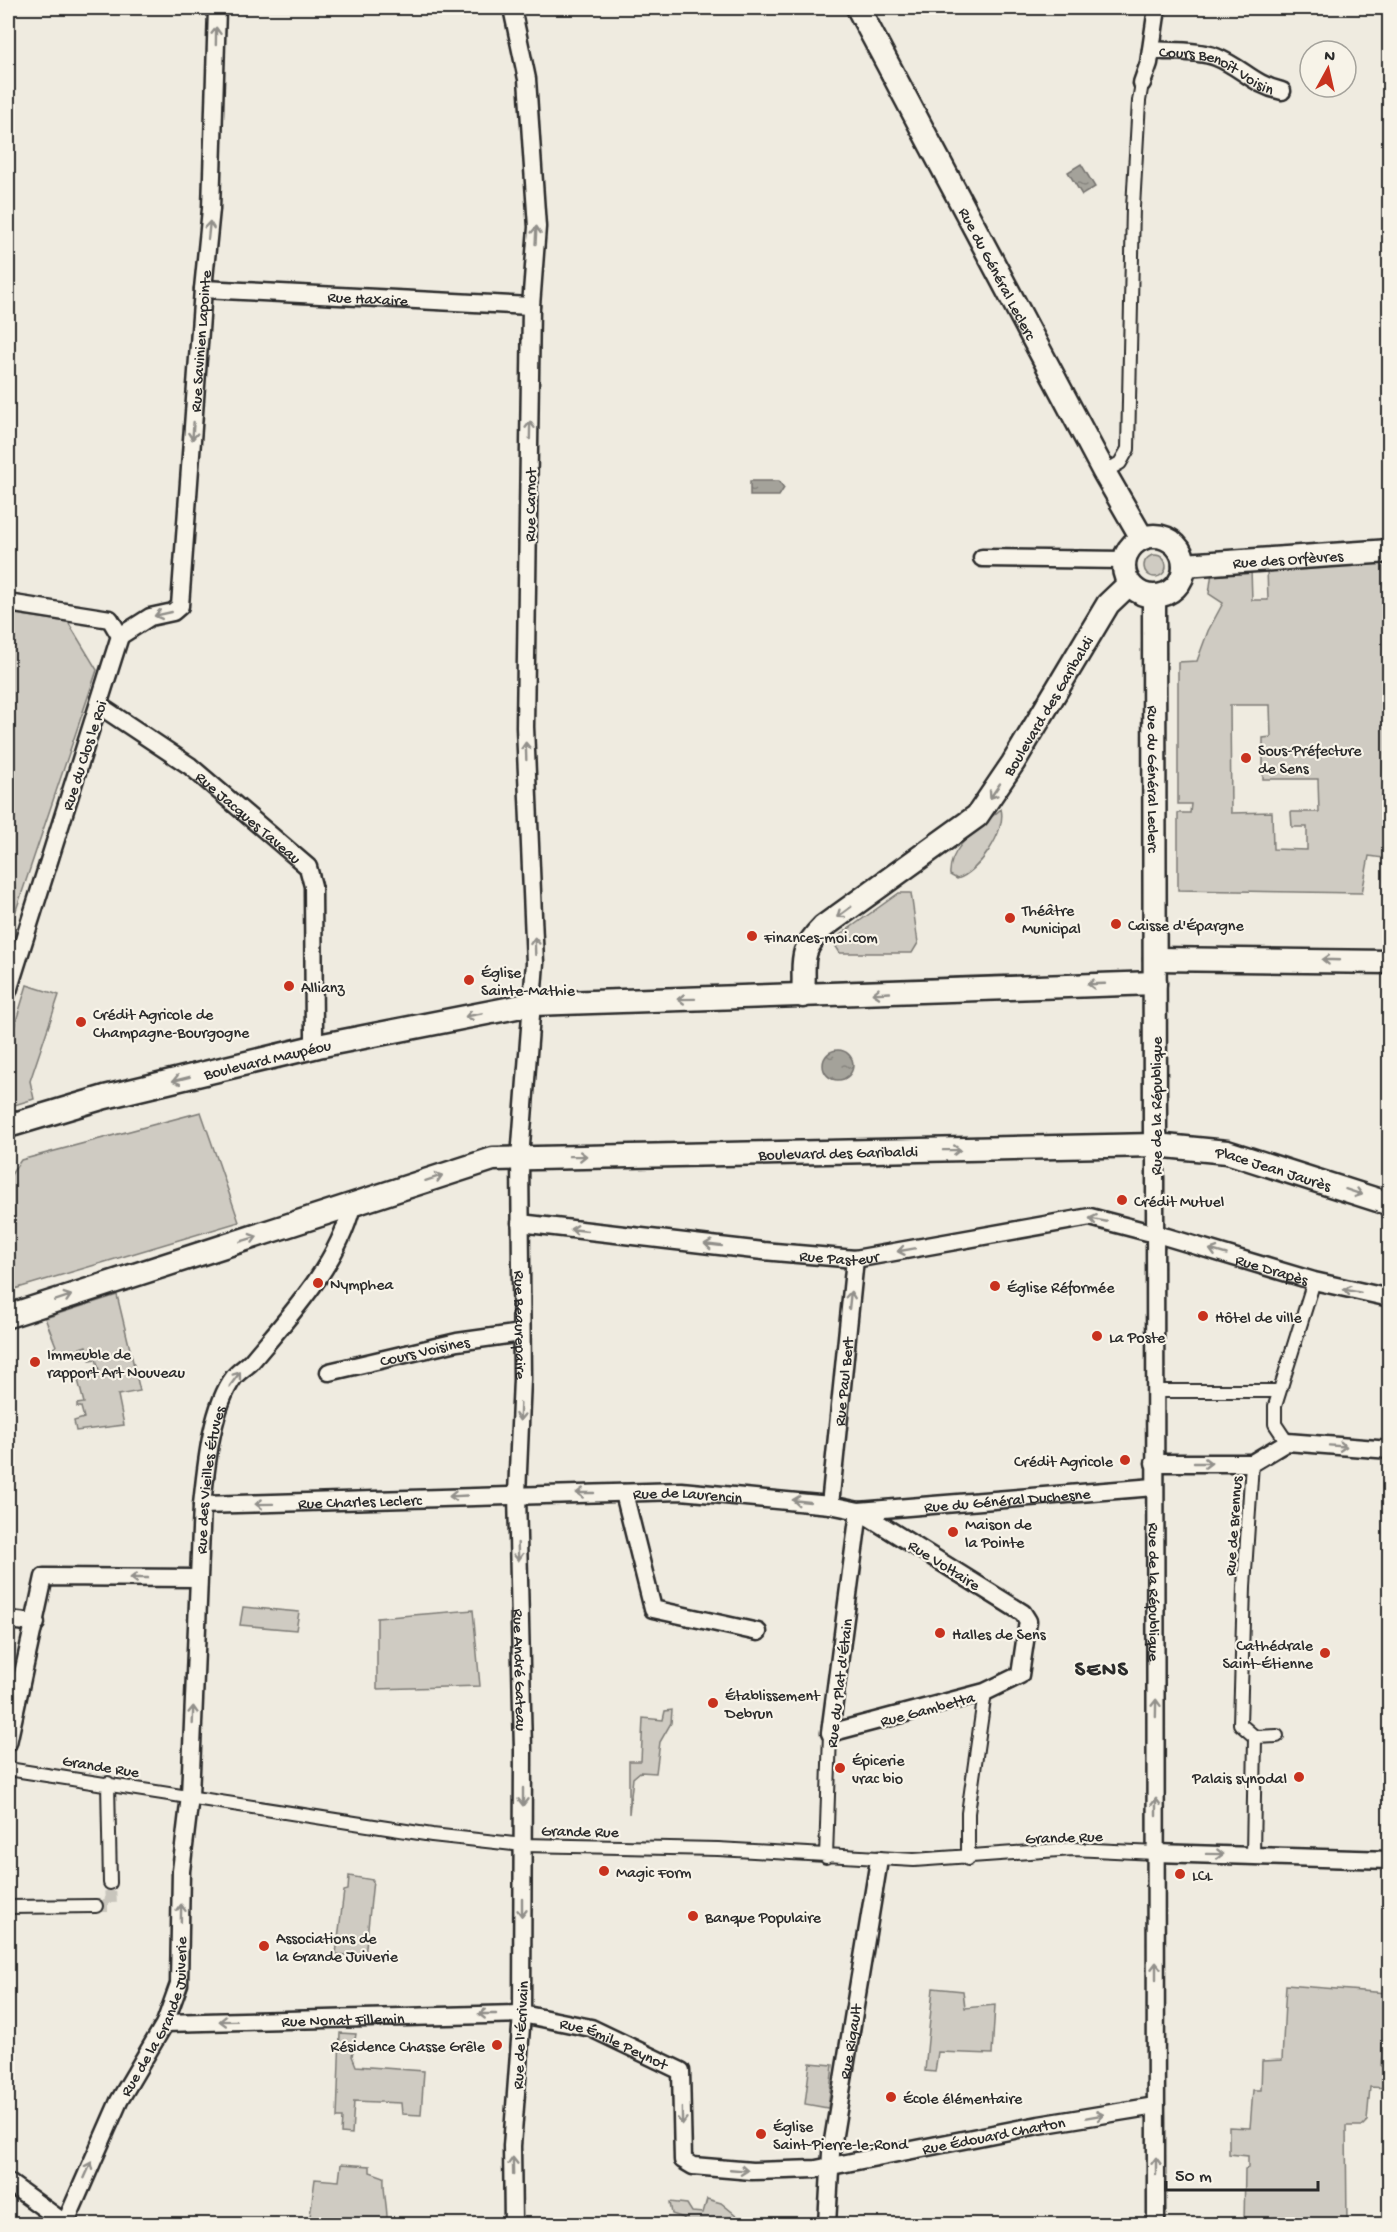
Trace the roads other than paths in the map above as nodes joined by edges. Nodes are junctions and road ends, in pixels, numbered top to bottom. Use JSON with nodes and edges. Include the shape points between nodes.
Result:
{"nodes":[{"id":1,"x":217,"y":8,"type":"edge"},
{"id":2,"x":512,"y":8,"type":"edge"},
{"id":3,"x":858,"y":8,"type":"edge"},
{"id":4,"x":1157,"y":8,"type":"edge"},
{"id":5,"x":1151,"y":50,"type":"junction"},
{"id":6,"x":1142,"y":83,"type":"joint"},
{"id":7,"x":1282,"y":91,"type":"dead end"},
{"id":8,"x":203,"y":289,"type":"junction"},
{"id":9,"x":531,"y":306,"type":"junction"},
{"id":10,"x":1104,"y":472,"type":"junction"},
{"id":11,"x":1142,"y":538,"type":"junction"},
{"id":12,"x":1389,"y":551,"type":"edge"},
{"id":13,"x":982,"y":558,"type":"dead end"},
{"id":14,"x":1124,"y":560,"type":"junction"},
{"id":15,"x":1184,"y":565,"type":"junction"},
{"id":16,"x":1129,"y":584,"type":"junction"},
{"id":17,"x":1154,"y":597,"type":"junction"},
{"id":18,"x":8,"y":603,"type":"edge"},
{"id":19,"x":120,"y":636,"type":"junction"},
{"id":20,"x":100,"y":706,"type":"junction"},
{"id":21,"x":1155,"y":959,"type":"junction"},
{"id":22,"x":1389,"y":962,"type":"edge"},
{"id":23,"x":1155,"y":983,"type":"junction"},
{"id":24,"x":8,"y":991,"type":"edge"},
{"id":25,"x":803,"y":996,"type":"junction"},
{"id":26,"x":532,"y":1004,"type":"junction"},
{"id":27,"x":318,"y":1046,"type":"junction"},
{"id":28,"x":8,"y":1126,"type":"edge"},
{"id":29,"x":1155,"y":1145,"type":"junction"},
{"id":30,"x":520,"y":1158,"type":"junction"},
{"id":31,"x":1389,"y":1203,"type":"edge"},
{"id":32,"x":352,"y":1206,"type":"junction"},
{"id":33,"x":520,"y":1222,"type":"junction"},
{"id":34,"x":1155,"y":1233,"type":"junction"},
{"id":35,"x":855,"y":1259,"type":"junction"},
{"id":36,"x":1314,"y":1281,"type":"junction"},
{"id":37,"x":1389,"y":1298,"type":"edge"},
{"id":38,"x":8,"y":1316,"type":"edge"},
{"id":39,"x":521,"y":1333,"type":"junction"},
{"id":40,"x":329,"y":1372,"type":"dead end"},
{"id":41,"x":1155,"y":1391,"type":"junction"},
{"id":42,"x":1279,"y":1391,"type":"junction"},
{"id":43,"x":1287,"y":1442,"type":"junction"},
{"id":44,"x":1389,"y":1450,"type":"edge"},
{"id":45,"x":1154,"y":1462,"type":"junction"},
{"id":46,"x":1252,"y":1463,"type":"junction"},
{"id":47,"x":1154,"y":1487,"type":"junction"},
{"id":48,"x":624,"y":1493,"type":"junction"},
{"id":49,"x":517,"y":1494,"type":"junction"},
{"id":50,"x":202,"y":1505,"type":"junction"},
{"id":51,"x":830,"y":1505,"type":"junction"},
{"id":52,"x":859,"y":1511,"type":"junction"},
{"id":53,"x":198,"y":1578,"type":"junction"},
{"id":54,"x":8,"y":1620,"type":"edge"},
{"id":55,"x":36,"y":1623,"type":"junction"},
{"id":56,"x":758,"y":1632,"type":"dead end"},
{"id":57,"x":1020,"y":1675,"type":"joint"},
{"id":58,"x":985,"y":1692,"type":"junction"},
{"id":59,"x":830,"y":1733,"type":"junction"},
{"id":60,"x":1277,"y":1736,"type":"dead end"},
{"id":61,"x":1255,"y":1737,"type":"junction"},
{"id":62,"x":8,"y":1743,"type":"edge"},
{"id":63,"x":8,"y":1769,"type":"edge"},
{"id":64,"x":108,"y":1783,"type":"junction"},
{"id":65,"x":190,"y":1796,"type":"junction"},
{"id":66,"x":523,"y":1845,"type":"junction"},
{"id":67,"x":1156,"y":1853,"type":"junction"},
{"id":68,"x":1253,"y":1855,"type":"junction"},
{"id":69,"x":826,"y":1857,"type":"junction"},
{"id":70,"x":968,"y":1859,"type":"junction"},
{"id":71,"x":879,"y":1860,"type":"junction"},
{"id":72,"x":1389,"y":1860,"type":"edge"},
{"id":73,"x":110,"y":1883,"type":"tunnel mouth"},
{"id":74,"x":96,"y":1906,"type":"dead end"},
{"id":75,"x":8,"y":1907,"type":"edge"},
{"id":76,"x":522,"y":2014,"type":"junction"},
{"id":77,"x":165,"y":2023,"type":"junction"},
{"id":78,"x":1155,"y":2106,"type":"junction"},
{"id":79,"x":831,"y":2165,"type":"junction"},
{"id":80,"x":8,"y":2182,"type":"edge"},
{"id":81,"x":65,"y":2224,"type":"edge"},
{"id":82,"x":513,"y":2224,"type":"edge"},
{"id":83,"x":827,"y":2224,"type":"edge"},
{"id":84,"x":1156,"y":2224,"type":"edge"}],
"edges":[{"from":8,"to":1,"type":"street","name":"Rue Savinien Lapointe","one_way":true,"via":[[215,149]]},
{"from":9,"to":2,"type":"street","name":"Rue Carnot","one_way":true,"via":[[537,227],[527,79]]},
{"from":3,"to":10,"type":"main road","name":"Rue du Général Leclerc"},
{"from":4,"to":5,"type":"street"},
{"from":5,"to":6,"type":"street"},
{"from":5,"to":7,"type":"street","name":"Cours Benoît Voisin","via":[[1213,56],[1264,87]]},
{"from":6,"to":10,"type":"street","via":[[1133,207],[1128,449],[1120,463]]},
{"from":8,"to":9,"type":"street","name":"Rue Haxaire"},
{"from":8,"to":19,"type":"street","name":"Rue Savinien Lapointe","one_way":true,"via":[[180,606],[173,612],[150,617]]},
{"from":26,"to":9,"type":"street","name":"Rue Carnot","one_way":true,"via":[[535,963],[525,727]]},
{"from":10,"to":11,"type":"main road","name":"Rue du Général Leclerc"},
{"from":11,"to":14,"type":"main road"},
{"from":11,"to":15,"type":"main road","via":[[1161,537],[1170,541]]},
{"from":12,"to":15,"type":"main road","name":"Rue des Orfèvres"},
{"from":13,"to":14,"type":"street"},
{"from":14,"to":16,"type":"main road"},
{"from":15,"to":17,"type":"main road","via":[[1172,590]]},
{"from":16,"to":17,"type":"main road","via":[[1135,591]]},
{"from":16,"to":25,"type":"main road","name":"Boulevard des Garibaldi","one_way":true,"via":[[1108,604],[977,816],[810,940],[804,952]]},
{"from":17,"to":21,"type":"main road","name":"Rue du Général Leclerc"},
{"from":18,"to":19,"type":"street","via":[[110,619]]},
{"from":19,"to":20,"type":"street","name":"Rue du Clos le Roi"},
{"from":20,"to":24,"type":"street","name":"Rue du Clos le Roi"},
{"from":20,"to":27,"type":"street","name":"Rue Jacques Taveau","via":[[190,766],[308,867],[313,886],[314,1037]]},
{"from":22,"to":21,"type":"main road","one_way":true},
{"from":21,"to":23,"type":"main road","name":"Rue de la République"},
{"from":23,"to":25,"type":"main road","one_way":true},
{"from":23,"to":29,"type":"main road","name":"Rue de la République"},
{"from":25,"to":26,"type":"main road","one_way":true},
{"from":26,"to":27,"type":"main road","name":"Boulevard Maupéou","one_way":true},
{"from":26,"to":30,"type":"street","name":"Rue Carnot"},
{"from":27,"to":28,"type":"main road","name":"Boulevard Maupéou","one_way":true,"via":[[105,1097]]},
{"from":30,"to":29,"type":"main road","name":"Boulevard des Garibaldi","one_way":true},
{"from":29,"to":31,"type":"main road","name":"Place Jean Jaurès","one_way":true,"via":[[1227,1152]]},
{"from":29,"to":34,"type":"street","name":"Rue de la République"},
{"from":32,"to":30,"type":"main road","one_way":true,"via":[[493,1159]]},
{"from":30,"to":33,"type":"street","name":"Rue Beaurepaire"},
{"from":38,"to":32,"type":"main road","one_way":true},
{"from":50,"to":32,"type":"street","name":"Rue des Vieilles Étuves","one_way":true,"via":[[214,1427],[234,1378],[323,1271],[342,1239]]},
{"from":35,"to":33,"type":"street","name":"Rue Pasteur","one_way":true},
{"from":33,"to":39,"type":"street","name":"Rue Beaurepaire"},
{"from":34,"to":35,"type":"street","name":"Rue Pasteur","one_way":true,"via":[[1090,1217]]},
{"from":36,"to":34,"type":"street","name":"Rue Drapès","one_way":true},
{"from":34,"to":41,"type":"street","name":"Rue de la République"},
{"from":51,"to":35,"type":"street","name":"Rue Paul Bert","one_way":true},
{"from":37,"to":36,"type":"street","name":"Rue Drapès","one_way":true},
{"from":36,"to":42,"type":"street"},
{"from":39,"to":40,"type":"street","name":"Cours Voisines","via":[[457,1342]]},
{"from":39,"to":49,"type":"street","name":"Rue Beaurepaire","one_way":true},
{"from":41,"to":42,"type":"street"},
{"from":41,"to":45,"type":"street","name":"Rue de la République"},
{"from":42,"to":43,"type":"street","via":[[1275,1424]]},
{"from":43,"to":44,"type":"street","one_way":true},
{"from":43,"to":46,"type":"street"},
{"from":45,"to":46,"type":"street","one_way":true},
{"from":45,"to":47,"type":"street","name":"Rue de la République"},
{"from":46,"to":61,"type":"street","name":"Rue de Brennus","via":[[1240,1724]]},
{"from":47,"to":52,"type":"street","name":"Rue du Général Duchesne"},
{"from":67,"to":47,"type":"street","name":"Rue de la République","one_way":true},
{"from":48,"to":49,"type":"street","name":"Rue de Laurencin","one_way":true},
{"from":51,"to":48,"type":"street","name":"Rue de Laurencin","one_way":true,"via":[[715,1493]]},
{"from":48,"to":56,"type":"street","via":[[653,1609]]},
{"from":49,"to":50,"type":"street","name":"Rue Charles Leclerc","one_way":true},
{"from":49,"to":66,"type":"street","name":"Rue André Gateau","one_way":true},
{"from":50,"to":53,"type":"street","name":"Rue des Vieilles Étuves"},
{"from":51,"to":52,"type":"street","name":"Rue de Laurencin"},
{"from":52,"to":57,"type":"street","name":"Rue Voltaire","via":[[1023,1613],[1028,1621]]},
{"from":52,"to":59,"type":"street","name":"Rue du Plat d'Étain"},
{"from":53,"to":55,"type":"street","one_way":true,"via":[[44,1577]]},
{"from":65,"to":53,"type":"street","name":"Rue des Vieilles Étuves","one_way":true},
{"from":54,"to":55,"type":"street"},
{"from":55,"to":62,"type":"street"},
{"from":57,"to":58,"type":"street","name":"Rue Gambetta"},
{"from":58,"to":59,"type":"street","name":"Rue Gambetta"},
{"from":58,"to":70,"type":"street","via":[[968,1814]]},
{"from":59,"to":69,"type":"street","name":"Rue du Plat d'Étain"},
{"from":60,"to":61,"type":"street"},
{"from":61,"to":68,"type":"street"},
{"from":63,"to":64,"type":"street","name":"Grande Rue"},
{"from":64,"to":65,"type":"street","name":"Grande Rue"},
{"from":64,"to":73,"type":"street"},
{"from":65,"to":66,"type":"street","name":"Grande Rue","via":[[432,1835]]},
{"from":77,"to":65,"type":"street","name":"Rue de la Grande Juiverie","one_way":true,"via":[[179,1984],[181,1871]]},
{"from":66,"to":69,"type":"street","name":"Grande Rue","via":[[718,1849]]},
{"from":66,"to":76,"type":"street","name":"Rue de l'Écrivain","one_way":true},
{"from":67,"to":68,"type":"street","one_way":true},
{"from":67,"to":70,"type":"street","name":"Grande Rue","via":[[1073,1849]]},
{"from":78,"to":67,"type":"street","name":"Rue de la République","one_way":true},
{"from":68,"to":72,"type":"street"},
{"from":69,"to":71,"type":"street","name":"Grande Rue"},
{"from":70,"to":71,"type":"street","name":"Grande Rue"},
{"from":71,"to":79,"type":"street","name":"Rue Rigault"},
{"from":74,"to":75,"type":"street"},
{"from":76,"to":77,"type":"street","name":"Rue Nonat Fillemin","one_way":true},
{"from":76,"to":79,"type":"street","name":"Rue Émile Peynot","one_way":true,"via":[[591,2028],[681,2071],[683,2160],[687,2164],[752,2171]]},
{"from":82,"to":76,"type":"street","name":"Rue de l'Écrivain","one_way":true,"via":[[512,2146]]},
{"from":81,"to":77,"type":"street","name":"Rue de la Grande Juiverie","one_way":true,"via":[[119,2101]]},
{"from":79,"to":78,"type":"street","name":"Rue Édouard Charton","one_way":true},
{"from":84,"to":78,"type":"street","name":"Rue de la République","one_way":true},
{"from":79,"to":83,"type":"street","name":"Rue Rigault"},
{"from":80,"to":81,"type":"street"}]}
